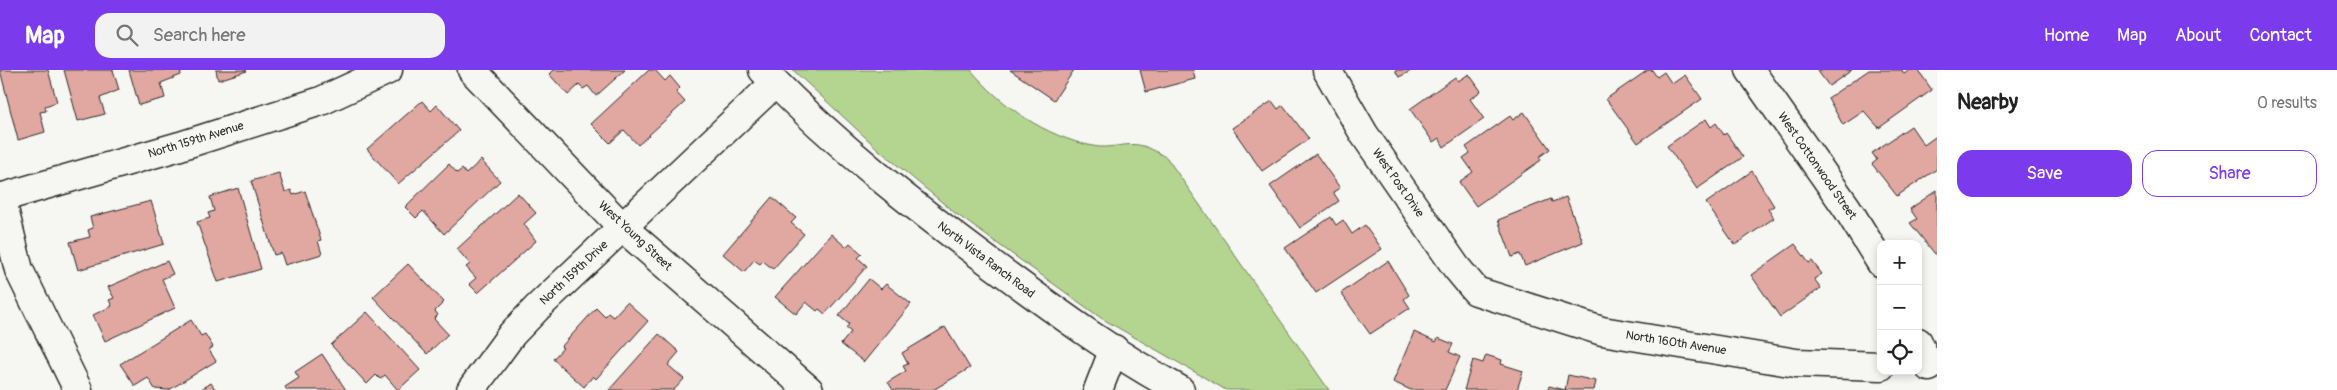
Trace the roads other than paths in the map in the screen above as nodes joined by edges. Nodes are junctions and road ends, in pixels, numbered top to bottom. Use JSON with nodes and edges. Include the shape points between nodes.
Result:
{"nodes":[{"id":1,"x":388,"y":70,"type":"edge"},
{"id":2,"x":472,"y":70,"type":"edge"},
{"id":3,"x":1327,"y":70,"type":"edge"},
{"id":4,"x":1750,"y":70,"type":"edge"},
{"id":5,"x":769,"y":76,"type":"edge"},
{"id":6,"x":0,"y":198,"type":"edge"},
{"id":7,"x":622,"y":227,"type":"junction"},
{"id":8,"x":1877,"y":257,"type":"edge"},
{"id":9,"x":1476,"y":292,"type":"joint"},
{"id":10,"x":1114,"y":349,"type":"junction"},
{"id":11,"x":1922,"y":352,"type":"edge"},
{"id":12,"x":1877,"y":366,"type":"edge"},
{"id":13,"x":1928,"y":367,"type":"edge"},
{"id":14,"x":78,"y":390,"type":"edge"},
{"id":15,"x":471,"y":390,"type":"edge"},
{"id":16,"x":809,"y":390,"type":"edge"},
{"id":17,"x":1098,"y":390,"type":"edge"},
{"id":18,"x":1180,"y":390,"type":"edge"}],
"edges":[{"from":1,"to":6,"type":"street","name":"North 159th Avenue","via":[[321,102]]},
{"from":2,"to":7,"type":"street","name":"West Young Street"},
{"from":3,"to":9,"type":"street","name":"West Post Drive","via":[[1364,134]]},
{"from":4,"to":8,"type":"street","name":"West Cottonwood Street","via":[[1847,208]]},
{"from":5,"to":7,"type":"street","name":"North 159th Drive"},
{"from":5,"to":10,"type":"street","name":"North Vista Ranch Road","via":[[906,199],[1062,316]]},
{"from":6,"to":14,"type":"street","via":[[19,270]]},
{"from":7,"to":15,"type":"street","name":"North 159th Drive","via":[[512,334]]},
{"from":7,"to":16,"type":"street","name":"West Young Street"},
{"from":9,"to":12,"type":"street","name":"North 160th Avenue","via":[[1602,331],[1796,363]]},
{"from":10,"to":17,"type":"street"},
{"from":10,"to":18,"type":"street","name":"North Vista Ranch Road"},
{"from":11,"to":13,"type":"street"}]}
